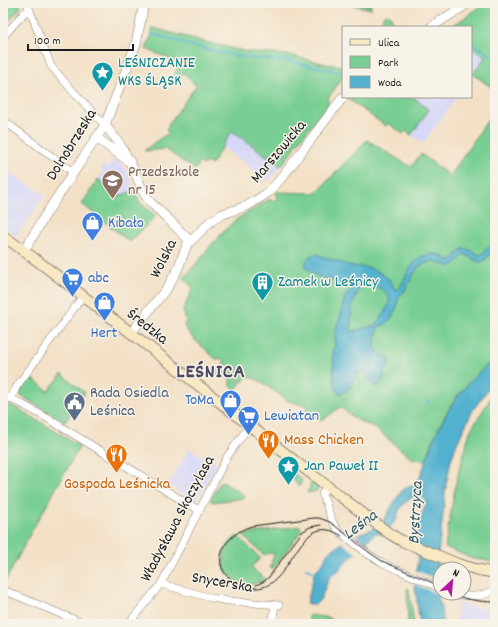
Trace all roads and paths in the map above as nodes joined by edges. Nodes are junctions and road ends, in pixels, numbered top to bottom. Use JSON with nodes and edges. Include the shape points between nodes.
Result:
{"nodes":[{"id":1,"x":144,"y":3,"type":"edge"},
{"id":2,"x":469,"y":3,"type":"edge"},
{"id":3,"x":29,"y":6,"type":"edge"},
{"id":4,"x":433,"y":26,"type":"edge"},
{"id":5,"x":3,"y":37,"type":"edge"},
{"id":6,"x":342,"y":98,"type":"edge"},
{"id":7,"x":3,"y":120,"type":"edge"},
{"id":8,"x":105,"y":125,"type":"junction"},
{"id":9,"x":97,"y":138,"type":"junction"},
{"id":10,"x":130,"y":162,"type":"junction"},
{"id":11,"x":74,"y":173,"type":"junction"},
{"id":12,"x":3,"y":236,"type":"edge"},
{"id":13,"x":190,"y":241,"type":"junction"},
{"id":14,"x":24,"y":250,"type":"junction"},
{"id":15,"x":83,"y":296,"type":"junction"},
{"id":16,"x":131,"y":333,"type":"junction"},
{"id":17,"x":3,"y":395,"type":"edge"},
{"id":18,"x":11,"y":399,"type":"junction"},
{"id":19,"x":249,"y":426,"type":"junction"},
{"id":20,"x":325,"y":490,"type":"junction"},
{"id":21,"x":200,"y":510,"type":"junction"},
{"id":22,"x":495,"y":573,"type":"edge"},
{"id":23,"x":161,"y":584,"type":"junction"},
{"id":24,"x":432,"y":585,"type":"edge"},
{"id":25,"x":3,"y":590,"type":"edge"},
{"id":26,"x":495,"y":590,"type":"edge"},
{"id":27,"x":472,"y":597,"type":"edge"},
{"id":28,"x":85,"y":624,"type":"edge"},
{"id":29,"x":128,"y":624,"type":"edge"},
{"id":30,"x":272,"y":624,"type":"edge"}],
"edges":[{"from":1,"to":8,"type":"street","name":"Dolnobrzeska","via":[[136,44]]},
{"from":2,"to":4,"type":"street"},
{"from":3,"to":5,"type":"street"},
{"from":3,"to":8,"type":"street","via":[[51,66]]},
{"from":6,"to":13,"type":"street","name":"Marszowicka","via":[[269,192],[247,206],[211,221]]},
{"from":7,"to":11,"type":"street"},
{"from":8,"to":9,"type":"street","name":"Dolnobrzeska"},
{"from":8,"to":10,"type":"street","name":"Wolska"},
{"from":9,"to":10,"type":"street","name":"Wolska"},
{"from":9,"to":11,"type":"street","name":"Dolnobrzeska"},
{"from":10,"to":13,"type":"street","name":"Wolska","via":[[150,202]]},
{"from":11,"to":14,"type":"street","name":"Dolnobrzeska"},
{"from":12,"to":14,"type":"main road","name":"Średzka"},
{"from":13,"to":16,"type":"street","name":"Wolska","via":[[167,288]]},
{"from":14,"to":15,"type":"main road","name":"Średzka"},
{"from":15,"to":16,"type":"main road","name":"Średzka"},
{"from":15,"to":18,"type":"street","via":[[17,386]]},
{"from":16,"to":19,"type":"main road","name":"Średzka"},
{"from":17,"to":18,"type":"street"},
{"from":18,"to":21,"type":"street"},
{"from":19,"to":20,"type":"main road","name":"Średzka"},
{"from":19,"to":21,"type":"street","name":"Władysława Skoczylasa","via":[[227,457]]},
{"from":20,"to":22,"type":"main road","name":"Średzka","via":[[402,541],[475,570]]},
{"from":20,"to":24,"type":"street","via":[[332,520],[337,529],[385,564]]},
{"from":21,"to":23,"type":"street","name":"Władysława Skoczylasa"},
{"from":23,"to":29,"type":"street","name":"Władysława Skoczylasa"},
{"from":23,"to":30,"type":"street","name":"Snycerska","via":[[228,601],[277,605]]},
{"from":25,"to":28,"type":"street"},
{"from":26,"to":27,"type":"street","via":[[486,595]]}]}
